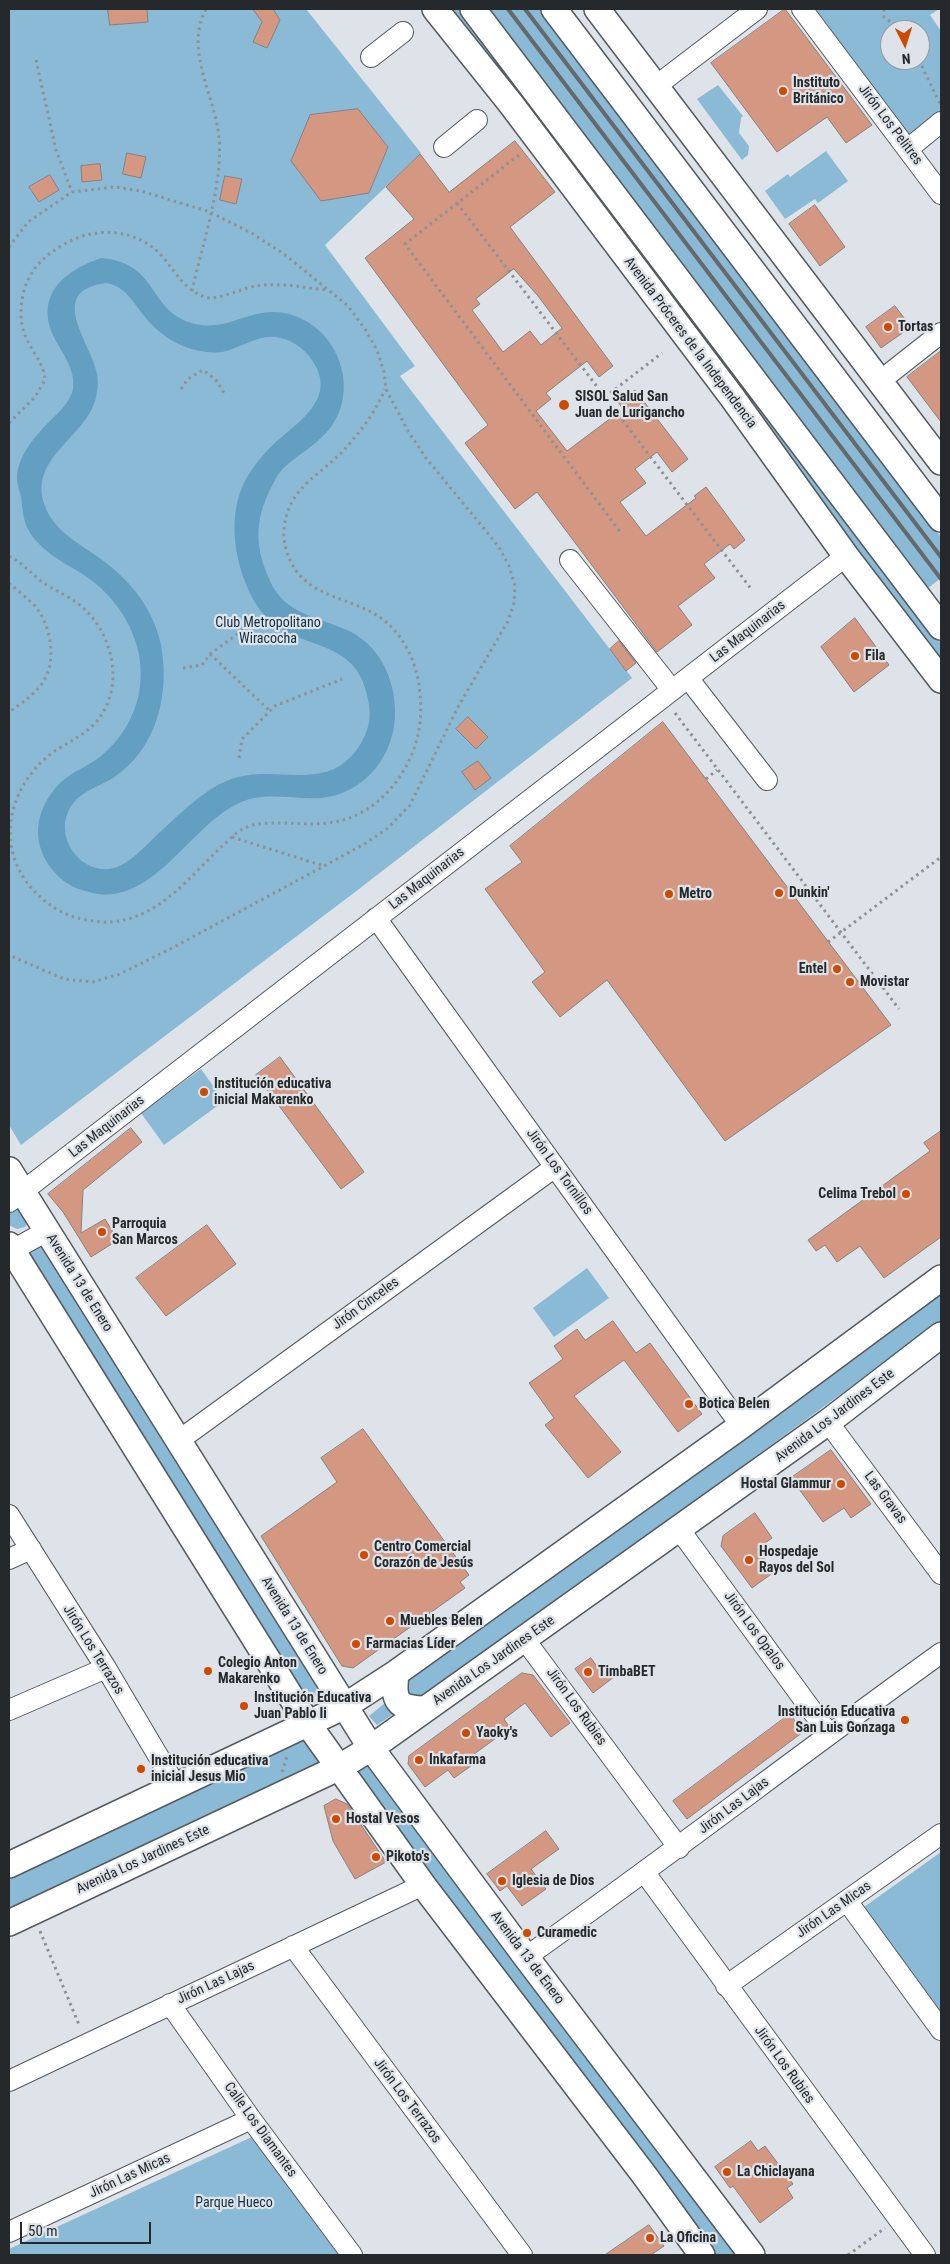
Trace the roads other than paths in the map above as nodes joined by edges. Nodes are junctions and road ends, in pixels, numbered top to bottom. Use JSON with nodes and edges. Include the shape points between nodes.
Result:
{"nodes":[{"id":1,"x":435,"y":9,"type":"edge"},
{"id":2,"x":473,"y":9,"type":"edge"},
{"id":3,"x":554,"y":9,"type":"edge"},
{"id":4,"x":596,"y":9,"type":"edge"},
{"id":5,"x":757,"y":9,"type":"edge"},
{"id":6,"x":802,"y":9,"type":"edge"},
{"id":7,"x":403,"y":32,"type":"dead end"},
{"id":8,"x":371,"y":57,"type":"dead end"},
{"id":9,"x":656,"y":86,"type":"junction"},
{"id":10,"x":476,"y":120,"type":"dead end"},
{"id":11,"x":941,"y":122,"type":"edge"},
{"id":12,"x":444,"y":147,"type":"dead end"},
{"id":13,"x":908,"y":149,"type":"junction"},
{"id":14,"x":941,"y":194,"type":"edge"},
{"id":15,"x":941,"y":333,"type":"edge"},
{"id":16,"x":880,"y":381,"type":"junction"},
{"id":17,"x":941,"y":462,"type":"edge"},
{"id":18,"x":941,"y":520,"type":"edge"},
{"id":19,"x":846,"y":556,"type":"junction"},
{"id":20,"x":570,"y":560,"type":"dead end"},
{"id":21,"x":941,"y":627,"type":"edge"},
{"id":22,"x":941,"y":680,"type":"edge"},
{"id":23,"x":680,"y":684,"type":"junction"},
{"id":24,"x":767,"y":780,"type":"dead end"},
{"id":25,"x":376,"y":918,"type":"junction"},
{"id":26,"x":555,"y":1166,"type":"junction"},
{"id":27,"x":9,"y":1170,"type":"edge"},
{"id":28,"x":15,"y":1197,"type":"edge"},
{"id":29,"x":47,"y":1231,"type":"junction"},
{"id":30,"x":10,"y":1249,"type":"edge"},
{"id":31,"x":941,"y":1278,"type":"edge"},
{"id":32,"x":941,"y":1335,"type":"edge"},
{"id":33,"x":828,"y":1422,"type":"junction"},
{"id":34,"x":741,"y":1426,"type":"junction"},
{"id":35,"x":178,"y":1442,"type":"junction"},
{"id":36,"x":9,"y":1515,"type":"edge"},
{"id":37,"x":679,"y":1529,"type":"junction"},
{"id":38,"x":31,"y":1549,"type":"junction"},
{"id":39,"x":9,"y":1559,"type":"edge"},
{"id":40,"x":941,"y":1574,"type":"edge"},
{"id":41,"x":525,"y":1640,"type":"junction"},
{"id":42,"x":941,"y":1653,"type":"edge"},
{"id":43,"x":106,"y":1668,"type":"junction"},
{"id":44,"x":396,"y":1674,"type":"junction"},
{"id":45,"x":344,"y":1706,"type":"junction"},
{"id":46,"x":425,"y":1709,"type":"junction"},
{"id":47,"x":9,"y":1710,"type":"edge"},
{"id":48,"x":308,"y":1724,"type":"junction"},
{"id":49,"x":829,"y":1734,"type":"junction"},
{"id":50,"x":371,"y":1748,"type":"junction"},
{"id":51,"x":340,"y":1767,"type":"junction"},
{"id":52,"x":176,"y":1786,"type":"junction"},
{"id":53,"x":941,"y":1834,"type":"edge"},
{"id":54,"x":679,"y":1848,"type":"junction"},
{"id":55,"x":9,"y":1865,"type":"edge"},
{"id":56,"x":645,"y":1873,"type":"junction"},
{"id":57,"x":423,"y":1885,"type":"junction"},
{"id":58,"x":847,"y":1901,"type":"junction"},
{"id":59,"x":9,"y":1923,"type":"edge"},
{"id":60,"x":293,"y":1946,"type":"junction"},
{"id":61,"x":526,"y":1957,"type":"junction"},
{"id":62,"x":726,"y":1986,"type":"junction"},
{"id":63,"x":170,"y":2004,"type":"junction"},
{"id":64,"x":941,"y":2030,"type":"edge"},
{"id":65,"x":9,"y":2081,"type":"edge"},
{"id":66,"x":251,"y":2119,"type":"junction"},
{"id":67,"x":9,"y":2232,"type":"edge"},
{"id":68,"x":352,"y":2255,"type":"edge"},
{"id":69,"x":522,"y":2255,"type":"edge"},
{"id":70,"x":702,"y":2255,"type":"edge"},
{"id":71,"x":752,"y":2255,"type":"edge"},
{"id":72,"x":925,"y":2255,"type":"edge"}],
"edges":[{"from":1,"to":19,"type":"main road","name":"Avenida Próceres de la Independencia","via":[[511,104],[720,382]]},
{"from":2,"to":21,"type":"main road","name":"Avenida Próceres de la Independencia"},
{"from":3,"to":18,"type":"main road"},
{"from":4,"to":9,"type":"main road"},
{"from":5,"to":9,"type":"street"},
{"from":6,"to":13,"type":"street","name":"Jirón Los Pelitres"},
{"from":7,"to":8,"type":"street"},
{"from":9,"to":16,"type":"main road"},
{"from":10,"to":12,"type":"street"},
{"from":11,"to":13,"type":"street"},
{"from":13,"to":14,"type":"street","name":"Jirón Los Pelitres"},
{"from":15,"to":16,"type":"street"},
{"from":16,"to":17,"type":"main road"},
{"from":19,"to":22,"type":"main road","name":"Avenida Próceres de la Independencia"},
{"from":19,"to":23,"type":"street","name":"Las Maquinarias"},
{"from":20,"to":23,"type":"street"},
{"from":23,"to":24,"type":"street"},
{"from":23,"to":25,"type":"street","name":"Las Maquinarias"},
{"from":25,"to":26,"type":"street","name":"Jirón Los Tornillos"},
{"from":25,"to":28,"type":"street","name":"Las Maquinarias"},
{"from":26,"to":34,"type":"street","name":"Jirón Los Tornillos"},
{"from":26,"to":35,"type":"street","name":"Jirón Cinceles"},
{"from":27,"to":28,"type":"main road","name":"Avenida 13 de Enero"},
{"from":28,"to":29,"type":"main road","name":"Avenida 13 de Enero"},
{"from":29,"to":30,"type":"street"},
{"from":29,"to":35,"type":"main road","name":"Avenida 13 de Enero"},
{"from":30,"to":48,"type":"main road"},
{"from":31,"to":34,"type":"main road"},
{"from":32,"to":33,"type":"main road","name":"Avenida Los Jardines Este"},
{"from":33,"to":37,"type":"main road","name":"Avenida Los Jardines Este"},
{"from":33,"to":40,"type":"street","name":"Las Gravas"},
{"from":34,"to":44,"type":"main road"},
{"from":35,"to":45,"type":"main road","name":"Avenida 13 de Enero"},
{"from":36,"to":38,"type":"street","name":"Jirón Los Terrazos"},
{"from":37,"to":41,"type":"main road","name":"Avenida Los Jardines Este"},
{"from":37,"to":49,"type":"street","name":"Jirón Los Opalos"},
{"from":38,"to":39,"type":"street"},
{"from":38,"to":43,"type":"street","name":"Jirón Los Terrazos"},
{"from":41,"to":46,"type":"main road","name":"Avenida Los Jardines Este"},
{"from":41,"to":54,"type":"street","name":"Jirón Los Rubies"},
{"from":42,"to":49,"type":"street","name":"Jirón Las Lajas"},
{"from":43,"to":47,"type":"street"},
{"from":43,"to":52,"type":"street","name":"Jirón Los Terrazos"},
{"from":44,"to":45,"type":"main road"},
{"from":44,"to":46,"type":"main road","via":[[394,1692],[398,1703],[408,1708]]},
{"from":45,"to":48,"type":"main road"},
{"from":45,"to":50,"type":"main road","name":"Avenida 13 de Enero"},
{"from":46,"to":50,"type":"main road","name":"Avenida Los Jardines Este"},
{"from":48,"to":51,"type":"main road"},
{"from":48,"to":52,"type":"main road"},
{"from":49,"to":54,"type":"street","name":"Jirón Las Lajas"},
{"from":50,"to":51,"type":"main road","name":"Avenida Los Jardines Este"},
{"from":50,"to":61,"type":"main road","name":"Avenida 13 de Enero"},
{"from":51,"to":57,"type":"main road"},
{"from":51,"to":59,"type":"main road","name":"Avenida Los Jardines Este"},
{"from":52,"to":55,"type":"main road"},
{"from":53,"to":58,"type":"street","name":"Jirón Las Micas"},
{"from":54,"to":56,"type":"street","name":"Jirón Las Lajas"},
{"from":56,"to":61,"type":"street","name":"Jirón Las Lajas"},
{"from":56,"to":62,"type":"street","name":"Jirón Los Rubies"},
{"from":57,"to":60,"type":"street","name":"Jirón Las Lajas"},
{"from":57,"to":70,"type":"main road","via":[[646,2176]]},
{"from":58,"to":62,"type":"street","name":"Jirón Las Micas"},
{"from":58,"to":64,"type":"street"},
{"from":60,"to":63,"type":"street","name":"Jirón Las Lajas"},
{"from":60,"to":69,"type":"street","name":"Jirón Los Terrazos"},
{"from":61,"to":71,"type":"main road","name":"Avenida 13 de Enero"},
{"from":62,"to":72,"type":"street","name":"Jirón Los Rubies"},
{"from":63,"to":65,"type":"street","name":"Jirón Las Lajas"},
{"from":63,"to":66,"type":"street","name":"Calle Los Diamantes"},
{"from":66,"to":67,"type":"street","name":"Jirón Las Micas"},
{"from":66,"to":68,"type":"street","name":"Calle Los Diamantes"}]}
